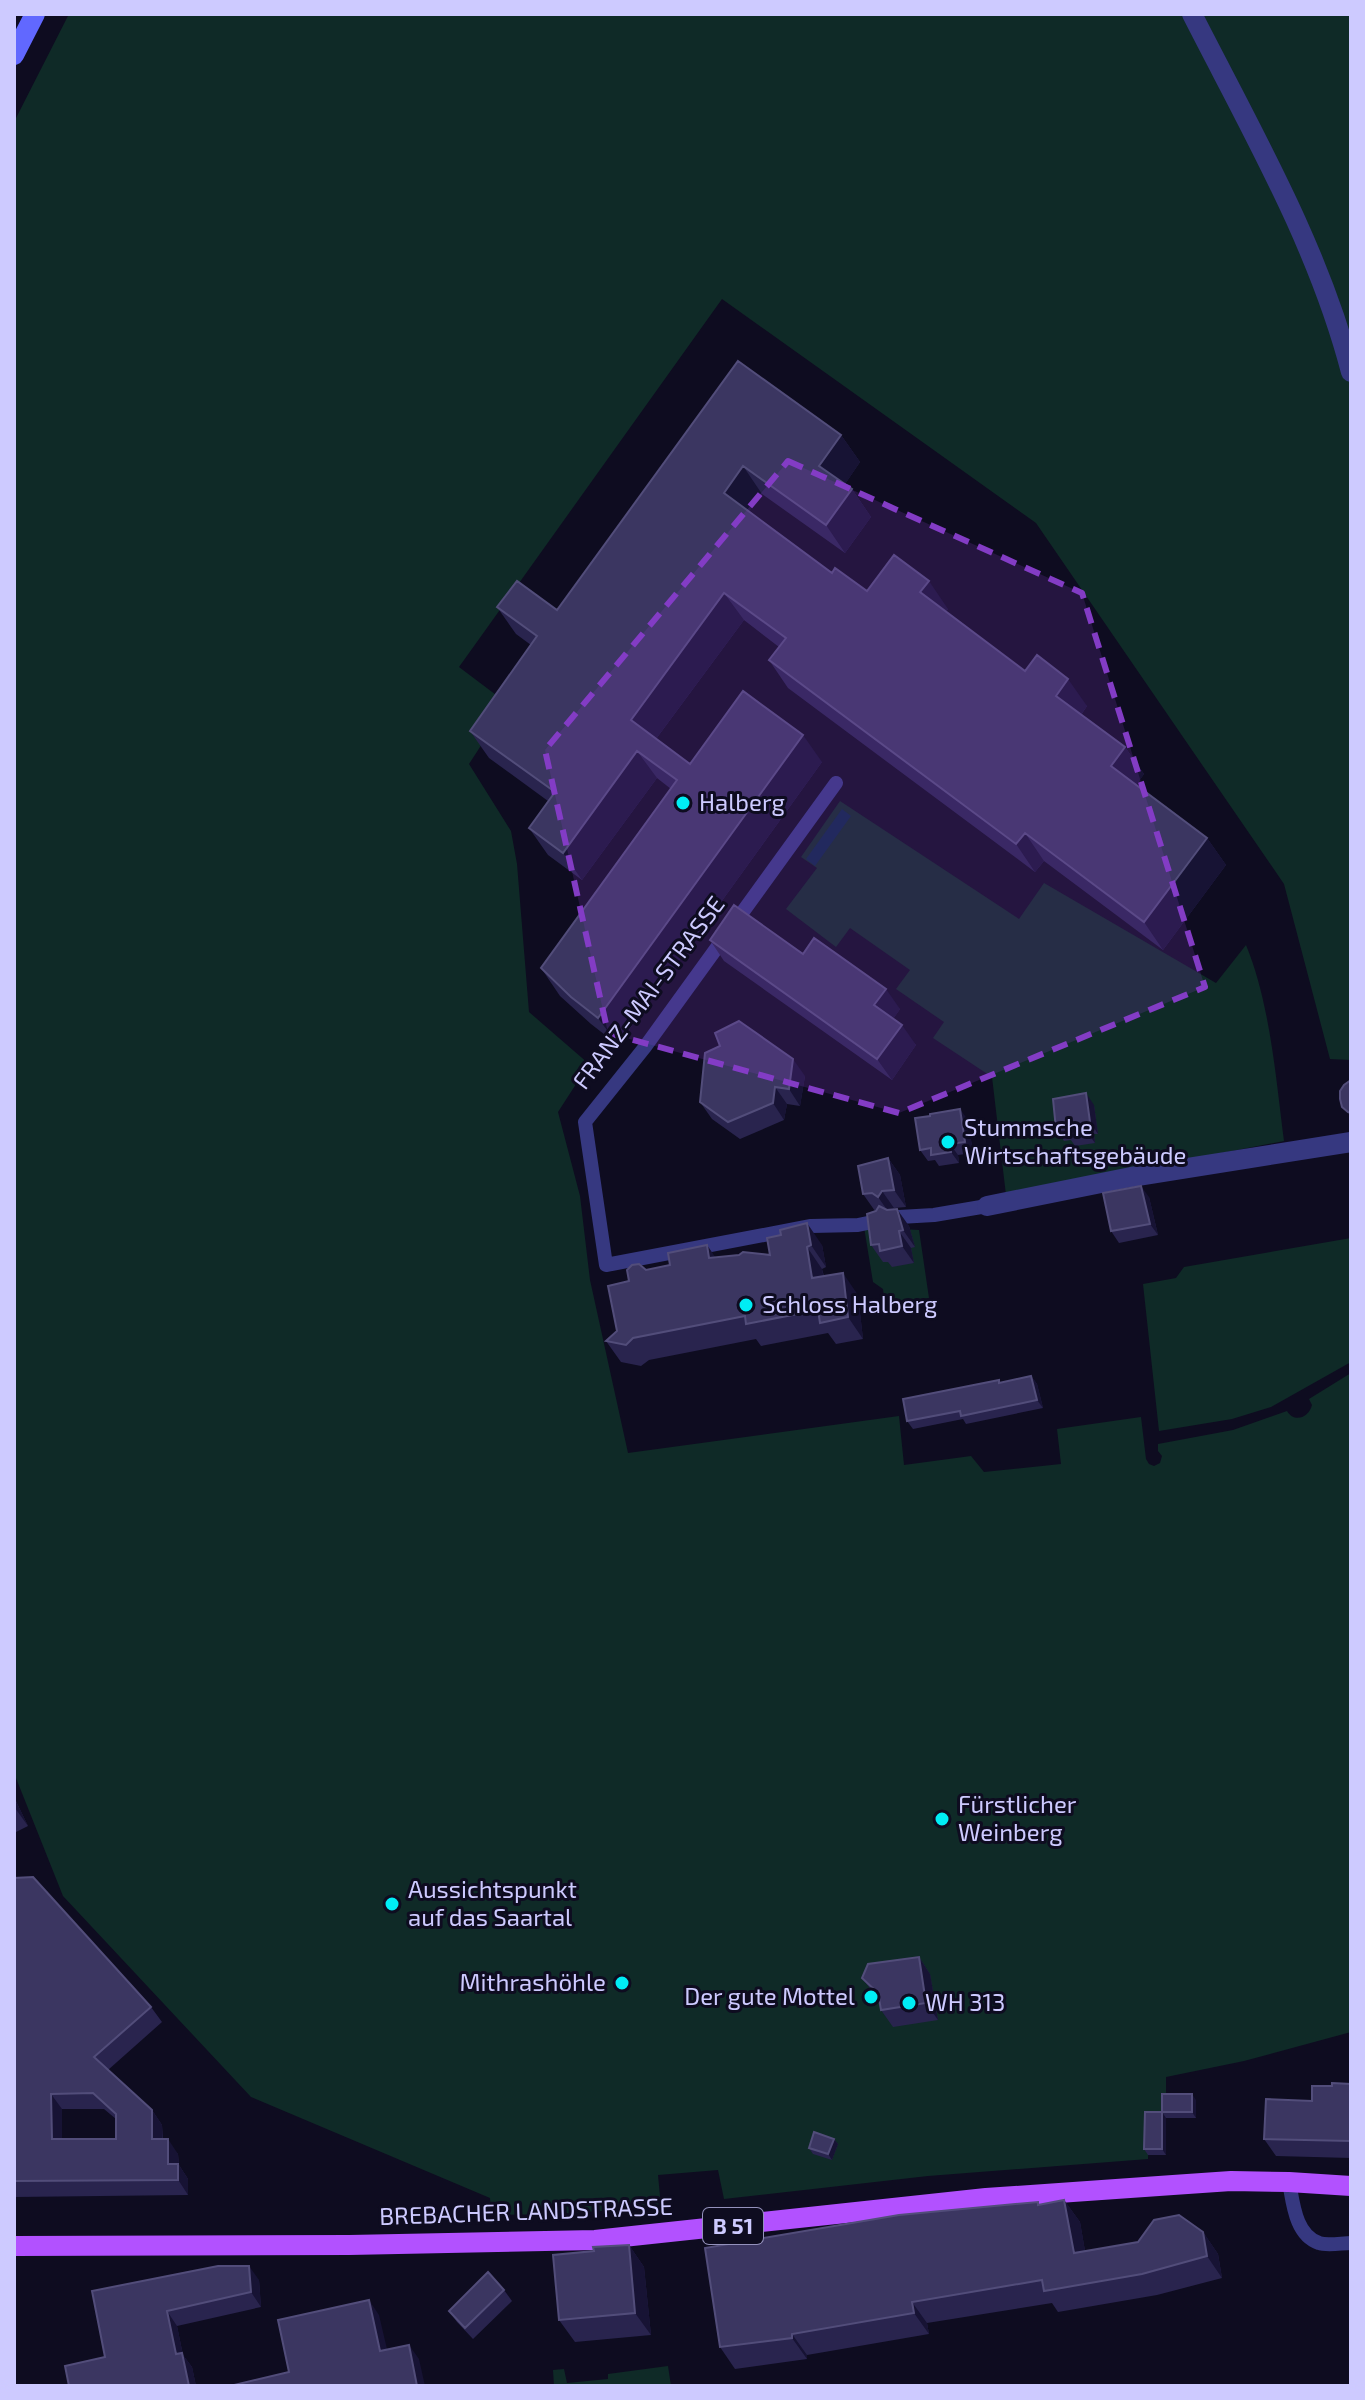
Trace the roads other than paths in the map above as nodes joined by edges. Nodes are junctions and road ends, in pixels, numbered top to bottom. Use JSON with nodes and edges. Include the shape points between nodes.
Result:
{"nodes":[{"id":1,"x":35,"y":14,"type":"edge"},
{"id":2,"x":1192,"y":14,"type":"edge"},
{"id":3,"x":14,"y":55,"type":"edge"},
{"id":4,"x":1351,"y":372,"type":"edge"},
{"id":5,"x":836,"y":783,"type":"dead end"},
{"id":6,"x":1351,"y":1142,"type":"edge"},
{"id":7,"x":987,"y":1206,"type":"joint"},
{"id":8,"x":899,"y":1217,"type":"edge"},
{"id":9,"x":882,"y":1220,"type":"edge"},
{"id":10,"x":1289,"y":2182,"type":"junction"},
{"id":11,"x":1351,"y":2186,"type":"edge"},
{"id":12,"x":1351,"y":2243,"type":"edge"},
{"id":13,"x":14,"y":2246,"type":"edge"}],
"edges":[{"from":1,"to":3,"type":"main road"},
{"from":2,"to":4,"type":"street","via":[[1317,267]]},
{"from":5,"to":9,"type":"lane","name":"FRANZ-MAI-STRASSE","via":[[585,1122],[606,1265],[811,1226]]},
{"from":6,"to":7,"type":"street"},
{"from":7,"to":8,"type":"lane"},
{"from":10,"to":11,"type":"main road","number":"B 51"},
{"from":10,"to":12,"type":"lane","via":[[1305,2234],[1319,2244]]},
{"from":10,"to":13,"type":"main road","name":"BREBACHER LANDSTRASSE","number":"B 51","via":[[1231,2181],[986,2198],[595,2240]]}]}
